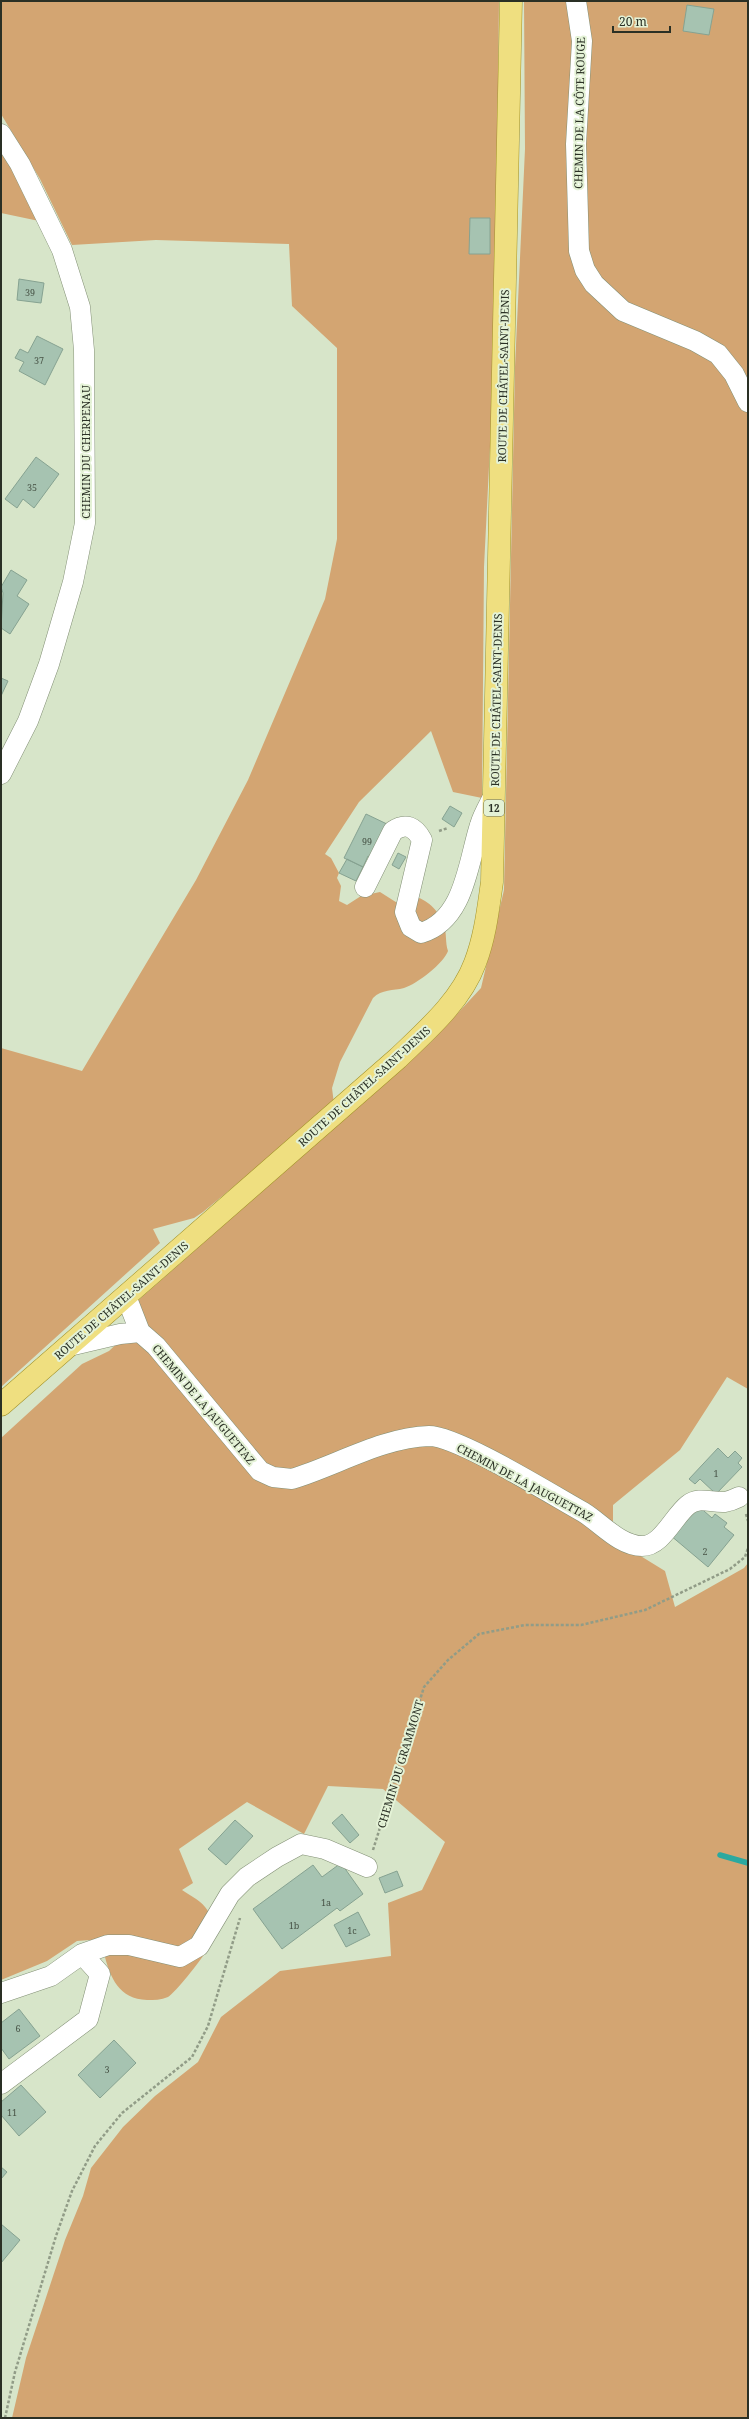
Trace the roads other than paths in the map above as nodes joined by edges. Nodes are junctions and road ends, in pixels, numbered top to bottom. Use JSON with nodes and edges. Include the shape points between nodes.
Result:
{"nodes":[{"id":1,"x":511,"y":1,"type":"edge"},
{"id":2,"x":576,"y":1,"type":"edge"},
{"id":3,"x":1,"y":134,"type":"edge"},
{"id":4,"x":748,"y":402,"type":"edge"},
{"id":5,"x":3,"y":764,"type":"edge"},
{"id":6,"x":494,"y":795,"type":"junction"},
{"id":7,"x":365,"y":887,"type":"dead end"},
{"id":8,"x":126,"y":1296,"type":"junction"},
{"id":9,"x":140,"y":1332,"type":"junction"},
{"id":10,"x":69,"y":1346,"type":"junction"},
{"id":11,"x":1,"y":1405,"type":"edge"},
{"id":12,"x":739,"y":1497,"type":"dead end"},
{"id":13,"x":367,"y":1867,"type":"road end"},
{"id":14,"x":82,"y":1954,"type":"junction"},
{"id":15,"x":1,"y":1993,"type":"edge"},
{"id":16,"x":1,"y":2084,"type":"edge"}],
"edges":[{"from":1,"to":6,"type":"main road","name":"ROUTE DE CHÂTEL-SAINT-DENIS","number":"12"},
{"from":2,"to":4,"type":"street","name":"CHEMIN DE LA CÔTE ROUGE","via":[[582,41],[576,144],[579,251],[585,270],[594,284],[623,311],[695,341],[718,354],[734,374]]},
{"from":3,"to":5,"type":"street","name":"CHEMIN DU CHERPENAU","via":[[20,164],[62,250],[80,308],[84,350],[85,523],[73,582],[49,664],[28,721]]},
{"from":6,"to":7,"type":"street","via":[[480,824],[462,889],[447,916],[433,929],[421,933],[412,927],[405,912],[422,840],[415,829],[407,826],[393,831]]},
{"from":6,"to":8,"type":"main road","name":"ROUTE DE CHÂTEL-SAINT-DENIS","number":"12","via":[[492,882],[486,924],[475,964],[457,994],[428,1030],[398,1058]]},
{"from":8,"to":9,"type":"street"},
{"from":8,"to":10,"type":"main road","name":"ROUTE DE CHÂTEL-SAINT-DENIS","number":"12"},
{"from":9,"to":10,"type":"street"},
{"from":9,"to":12,"type":"street","name":"CHEMIN DE LA JAUGUETTAZ","via":[[156,1346],[260,1471],[273,1477],[292,1479],[400,1440],[431,1436],[464,1447],[543,1489],[596,1520],[628,1545],[643,1546],[660,1537],[673,1520],[698,1499],[725,1502]]},
{"from":10,"to":11,"type":"main road","name":"ROUTE DE CHÂTEL-SAINT-DENIS","number":"12"},
{"from":13,"to":14,"type":"street","via":[[325,1849],[301,1844],[247,1877],[230,1894],[199,1946],[180,1956],[129,1945],[108,1945]]},
{"from":14,"to":15,"type":"street","via":[[51,1976]]},
{"from":14,"to":16,"type":"street","via":[[100,1974],[88,2019]]}]}
